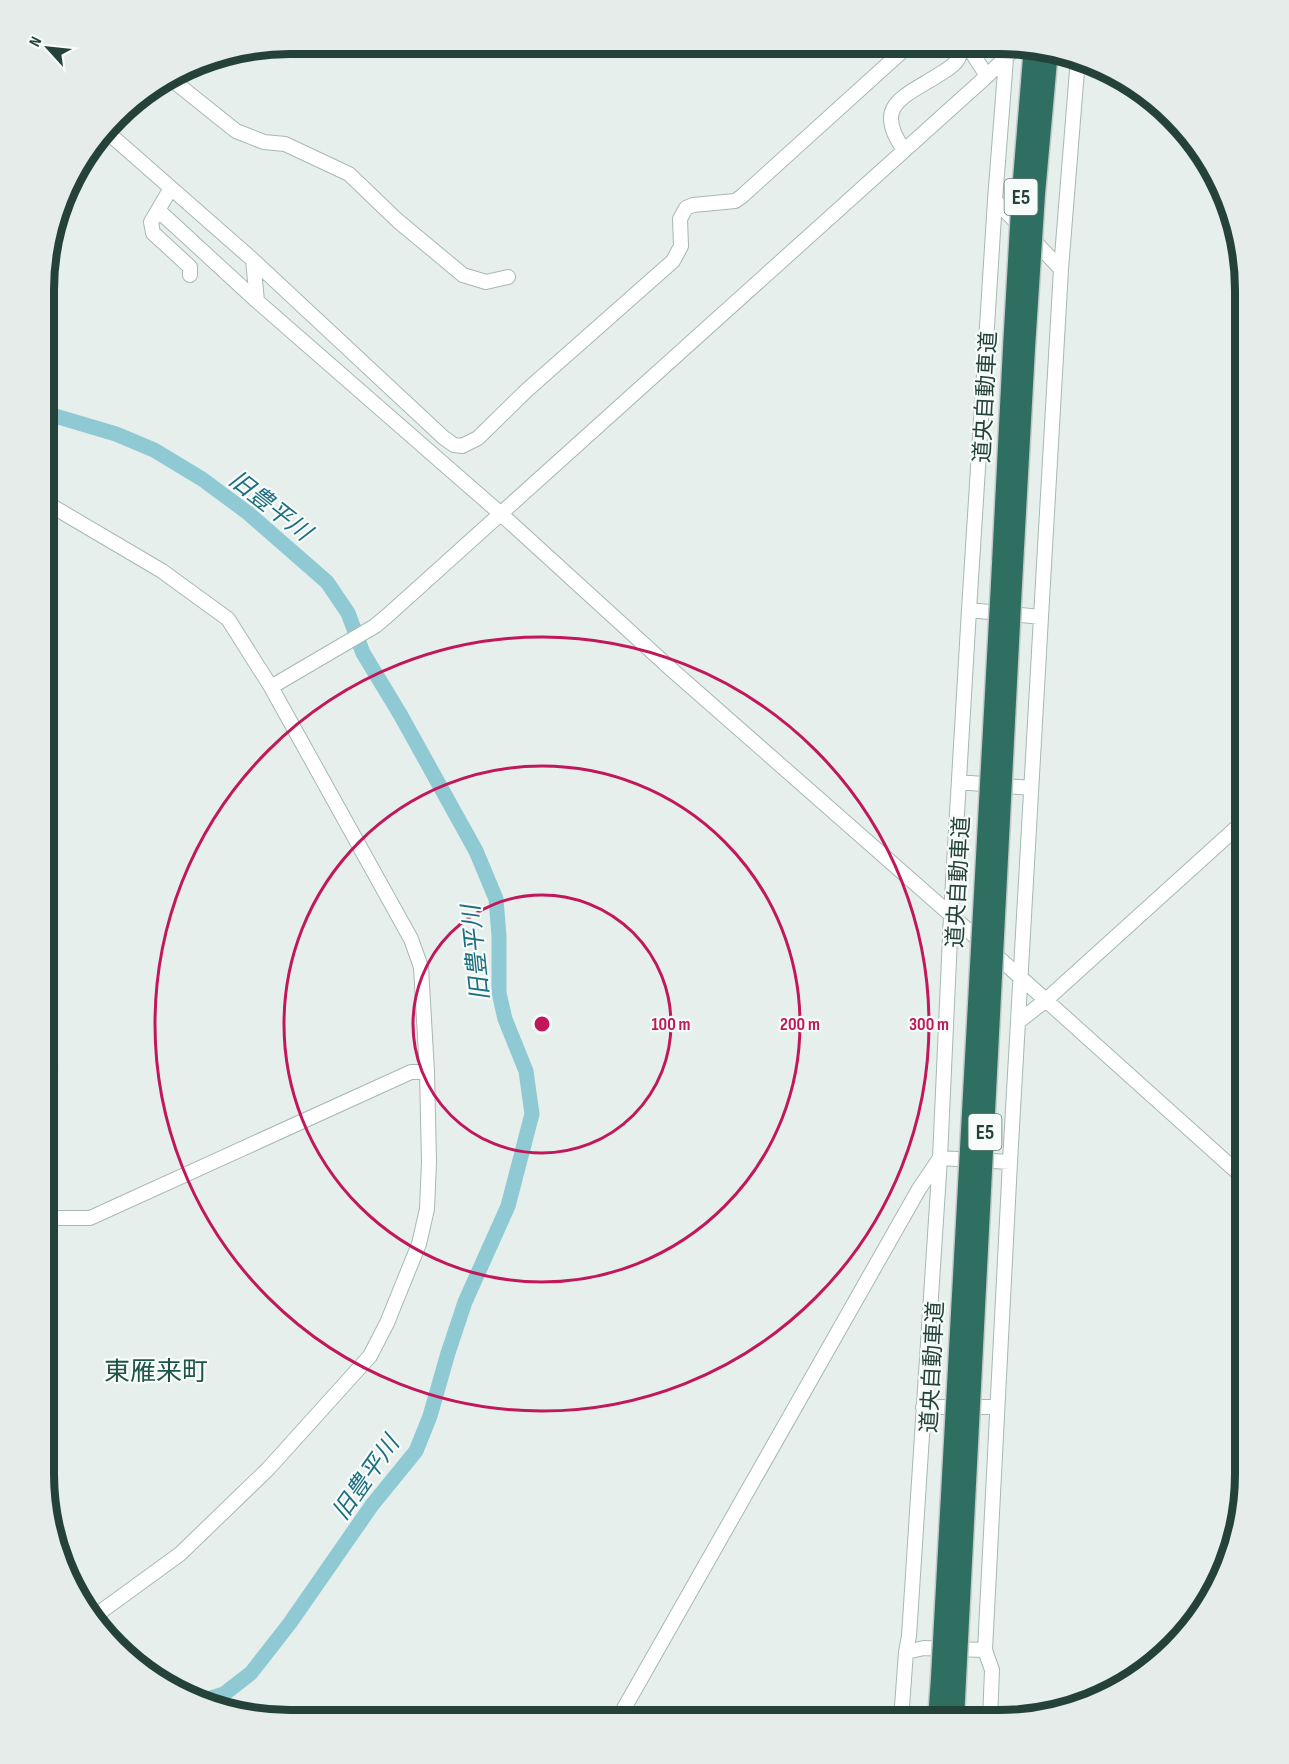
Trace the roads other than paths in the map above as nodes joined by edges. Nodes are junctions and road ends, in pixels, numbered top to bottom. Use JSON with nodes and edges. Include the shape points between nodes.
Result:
{"nodes":[{"id":1,"x":899,"y":54,"type":"edge"},
{"id":2,"x":960,"y":54,"type":"edge"},
{"id":3,"x":973,"y":54,"type":"edge"},
{"id":4,"x":1003,"y":54,"type":"edge"},
{"id":5,"x":1006,"y":54,"type":"edge"},
{"id":6,"x":1032,"y":56,"type":"edge"},
{"id":7,"x":1047,"y":59,"type":"edge"},
{"id":8,"x":1077,"y":68,"type":"edge"},
{"id":9,"x":987,"y":76,"type":"junction"},
{"id":10,"x":177,"y":83,"type":"edge"},
{"id":11,"x":111,"y":136,"type":"edge"},
{"id":12,"x":904,"y":150,"type":"junction"},
{"id":13,"x":171,"y":188,"type":"junction"},
{"id":14,"x":995,"y":200,"type":"junction"},
{"id":15,"x":159,"y":211,"type":"junction"},
{"id":16,"x":253,"y":261,"type":"junction"},
{"id":17,"x":1061,"y":269,"type":"junction"},
{"id":18,"x":190,"y":275,"type":"dead end"},
{"id":19,"x":508,"y":277,"type":"dead end"},
{"id":20,"x":257,"y":301,"type":"junction"},
{"id":21,"x":331,"y":332,"type":"junction"},
{"id":22,"x":309,"y":346,"type":"junction"},
{"id":23,"x":1019,"y":348,"type":"junction"},
{"id":24,"x":54,"y":507,"type":"edge"},
{"id":25,"x":501,"y":513,"type":"junction"},
{"id":26,"x":969,"y":610,"type":"junction"},
{"id":27,"x":1041,"y":617,"type":"junction"},
{"id":28,"x":271,"y":687,"type":"junction"},
{"id":29,"x":959,"y":782,"type":"junction"},
{"id":30,"x":1031,"y":788,"type":"junction"},
{"id":31,"x":1235,"y":829,"type":"edge"},
{"id":32,"x":951,"y":915,"type":"junction"},
{"id":33,"x":1020,"y":977,"type":"junction"},
{"id":34,"x":1046,"y":1000,"type":"junction"},
{"id":35,"x":1018,"y":1022,"type":"junction"},
{"id":36,"x":427,"y":1072,"type":"junction"},
{"id":37,"x":940,"y":1158,"type":"junction"},
{"id":38,"x":1010,"y":1162,"type":"junction"},
{"id":39,"x":1235,"y":1170,"type":"edge"},
{"id":40,"x":54,"y":1218,"type":"edge"},
{"id":41,"x":923,"y":1407,"type":"junction"},
{"id":42,"x":997,"y":1407,"type":"junction"},
{"id":43,"x":99,"y":1613,"type":"edge"},
{"id":44,"x":985,"y":1650,"type":"junction"},
{"id":45,"x":906,"y":1652,"type":"junction"},
{"id":46,"x":948,"y":1679,"type":"junction"},
{"id":47,"x":623,"y":1710,"type":"edge"},
{"id":48,"x":902,"y":1710,"type":"edge"},
{"id":49,"x":940,"y":1710,"type":"edge"},
{"id":50,"x":953,"y":1710,"type":"edge"},
{"id":51,"x":990,"y":1710,"type":"edge"}],
"edges":[{"from":1,"to":21,"type":"street","via":[[741,197],[686,208],[680,219],[681,246],[673,261],[470,444],[454,445],[444,438]]},
{"from":2,"to":12,"type":"street","via":[[951,67],[895,106],[890,126]]},
{"from":3,"to":9,"type":"street"},
{"from":4,"to":9,"type":"street"},
{"from":5,"to":14,"type":"street"},
{"from":6,"to":23,"type":"highway","name":"道央自動車道","number":"E5","bridge":true,"via":[[1021,192]]},
{"from":7,"to":23,"type":"highway","name":"道央自動車道","number":"E5","bridge":true},
{"from":8,"to":17,"type":"street"},
{"from":9,"to":12,"type":"street"},
{"from":10,"to":19,"type":"street","via":[[236,131],[264,142],[285,144],[349,174],[398,221],[463,274],[486,282]]},
{"from":11,"to":13,"type":"street"},
{"from":12,"to":25,"type":"street"},
{"from":13,"to":15,"type":"street"},
{"from":13,"to":16,"type":"street"},
{"from":14,"to":17,"type":"street"},
{"from":14,"to":26,"type":"street"},
{"from":15,"to":18,"type":"street","via":[[151,222],[153,232],[190,267]]},
{"from":15,"to":20,"type":"street"},
{"from":16,"to":20,"type":"street"},
{"from":16,"to":21,"type":"street"},
{"from":17,"to":27,"type":"street"},
{"from":20,"to":22,"type":"street"},
{"from":21,"to":22,"type":"street","via":[[323,331]]},
{"from":22,"to":25,"type":"street"},
{"from":23,"to":46,"type":"highway","name":"道央自動車道","number":"E5","bridge":true},
{"from":24,"to":28,"type":"street","via":[[162,571],[228,619]]},
{"from":25,"to":28,"type":"street","via":[[375,626]]},
{"from":25,"to":32,"type":"street","via":[[671,669]]},
{"from":26,"to":27,"type":"street"},
{"from":26,"to":29,"type":"street"},
{"from":27,"to":30,"type":"street"},
{"from":28,"to":36,"type":"street","via":[[411,939],[421,967]]},
{"from":29,"to":30,"type":"street"},
{"from":29,"to":32,"type":"street"},
{"from":30,"to":33,"type":"street"},
{"from":31,"to":34,"type":"street"},
{"from":32,"to":33,"type":"street"},
{"from":32,"to":37,"type":"street"},
{"from":33,"to":34,"type":"street"},
{"from":33,"to":35,"type":"street"},
{"from":34,"to":35,"type":"street"},
{"from":34,"to":39,"type":"street"},
{"from":35,"to":38,"type":"street"},
{"from":36,"to":40,"type":"street","via":[[411,1072],[90,1218]]},
{"from":36,"to":43,"type":"street","via":[[427,1209],[419,1244],[370,1356],[268,1469],[180,1554]]},
{"from":37,"to":38,"type":"street"},
{"from":37,"to":41,"type":"street"},
{"from":37,"to":47,"type":"street","via":[[913,1199]]},
{"from":38,"to":42,"type":"street"},
{"from":41,"to":42,"type":"street"},
{"from":41,"to":45,"type":"street"},
{"from":42,"to":44,"type":"street"},
{"from":44,"to":45,"type":"street","via":[[924,1648]]},
{"from":44,"to":51,"type":"street","via":[[992,1670]]},
{"from":45,"to":48,"type":"street"},
{"from":46,"to":49,"type":"highway","name":"道央自動車道","number":"E5"},
{"from":46,"to":50,"type":"highway","name":"道央自動車道","number":"E5"}]}
